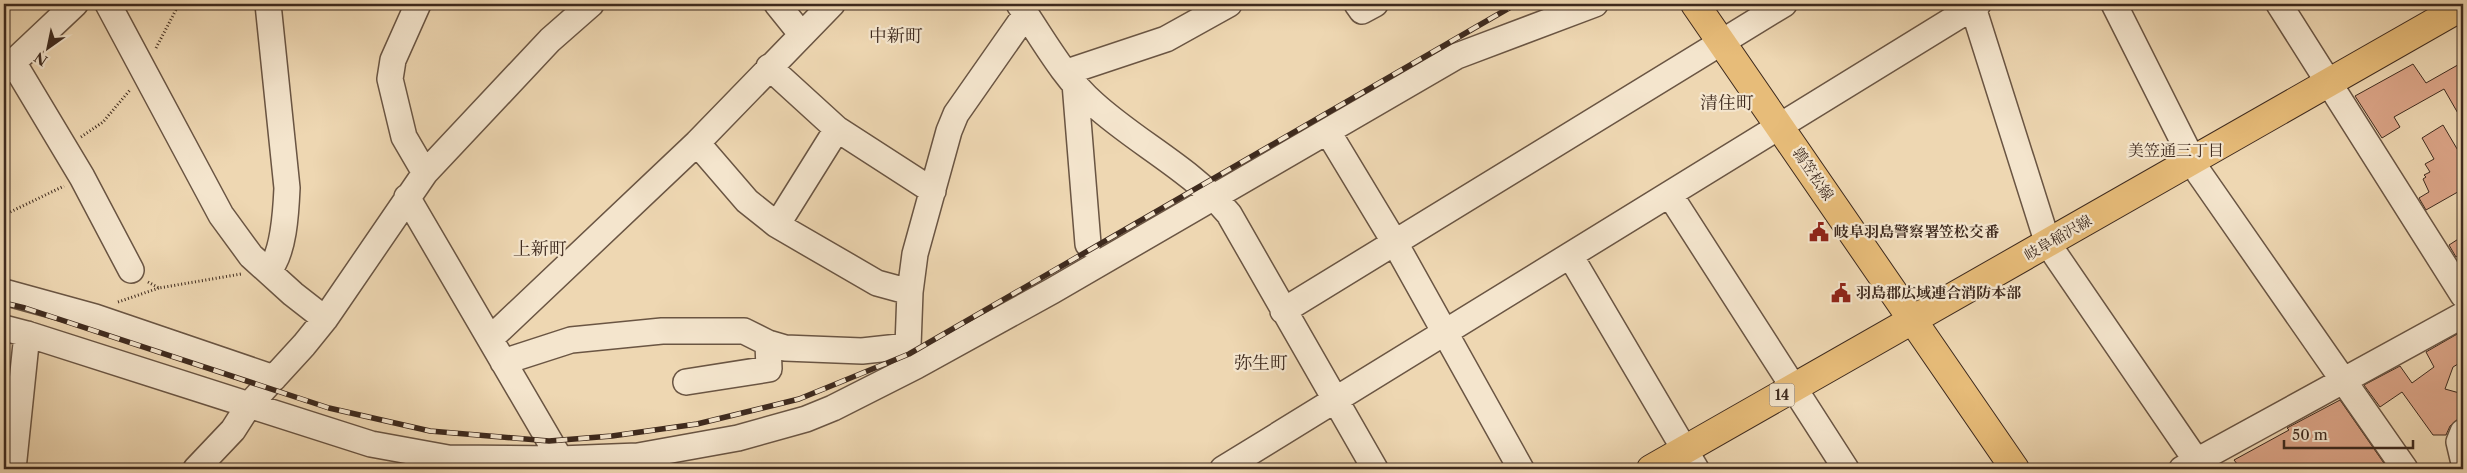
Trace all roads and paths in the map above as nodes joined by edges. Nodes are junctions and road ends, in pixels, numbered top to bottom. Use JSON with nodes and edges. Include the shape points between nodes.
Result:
{"nodes":[{"id":1,"x":75,"y":4,"type":"edge"},
{"id":2,"x":108,"y":4,"type":"edge"},
{"id":3,"x":268,"y":4,"type":"edge"},
{"id":4,"x":418,"y":4,"type":"edge"},
{"id":5,"x":591,"y":4,"type":"edge"},
{"id":6,"x":777,"y":4,"type":"edge"},
{"id":7,"x":832,"y":4,"type":"edge"},
{"id":8,"x":1229,"y":4,"type":"edge"},
{"id":9,"x":1357,"y":4,"type":"edge"},
{"id":10,"x":1375,"y":4,"type":"edge"},
{"id":11,"x":1595,"y":4,"type":"edge"},
{"id":12,"x":1695,"y":4,"type":"edge"},
{"id":13,"x":1784,"y":4,"type":"edge"},
{"id":14,"x":2114,"y":4,"type":"edge"},
{"id":15,"x":2279,"y":4,"type":"edge"},
{"id":16,"x":1974,"y":5,"type":"edge"},
{"id":17,"x":2463,"y":6,"type":"edge"},
{"id":18,"x":1022,"y":9,"type":"edge"},
{"id":19,"x":802,"y":35,"type":"junction"},
{"id":20,"x":1722,"y":43,"type":"junction"},
{"id":21,"x":8,"y":66,"type":"edge"},
{"id":22,"x":769,"y":67,"type":"junction"},
{"id":23,"x":1071,"y":78,"type":"junction"},
{"id":24,"x":2329,"y":83,"type":"junction"},
{"id":25,"x":1780,"y":125,"type":"junction"},
{"id":26,"x":837,"y":129,"type":"junction"},
{"id":27,"x":1328,"y":132,"type":"junction"},
{"id":28,"x":697,"y":143,"type":"junction"},
{"id":29,"x":2192,"y":161,"type":"junction"},
{"id":30,"x":424,"y":173,"type":"junction"},
{"id":31,"x":82,"y":177,"type":"junction"},
{"id":32,"x":932,"y":191,"type":"junction"},
{"id":33,"x":1670,"y":195,"type":"junction"},
{"id":34,"x":406,"y":197,"type":"junction"},
{"id":35,"x":1215,"y":197,"type":"junction"},
{"id":36,"x":4,"y":215,"type":"edge"},
{"id":37,"x":777,"y":225,"type":"junction"},
{"id":38,"x":1395,"y":243,"type":"junction"},
{"id":39,"x":1088,"y":244,"type":"dead end"},
{"id":40,"x":2048,"y":244,"type":"junction"},
{"id":41,"x":1571,"y":257,"type":"junction"},
{"id":42,"x":264,"y":268,"type":"junction"},
{"id":43,"x":131,"y":270,"type":"joint"},
{"id":44,"x":160,"y":288,"type":"junction"},
{"id":45,"x":4,"y":292,"type":"edge"},
{"id":46,"x":910,"y":292,"type":"junction"},
{"id":47,"x":2463,"y":294,"type":"edge"},
{"id":48,"x":1283,"y":311,"type":"junction"},
{"id":49,"x":85,"y":314,"type":"junction"},
{"id":50,"x":2463,"y":315,"type":"edge"},
{"id":51,"x":325,"y":319,"type":"junction"},
{"id":52,"x":1913,"y":321,"type":"junction"},
{"id":53,"x":15,"y":331,"type":"edge"},
{"id":54,"x":1445,"y":333,"type":"junction"},
{"id":55,"x":490,"y":339,"type":"junction"},
{"id":56,"x":768,"y":343,"type":"junction"},
{"id":57,"x":503,"y":362,"type":"junction"},
{"id":58,"x":274,"y":378,"type":"junction"},
{"id":59,"x":686,"y":382,"type":"dead end"},
{"id":60,"x":2344,"y":382,"type":"junction"},
{"id":61,"x":1794,"y":388,"type":"junction"},
{"id":62,"x":1336,"y":401,"type":"junction"},
{"id":63,"x":249,"y":405,"type":"junction"},
{"id":64,"x":2463,"y":432,"type":"edge"},
{"id":65,"x":2463,"y":459,"type":"edge"},
{"id":66,"x":1690,"y":460,"type":"edge"},
{"id":67,"x":563,"y":464,"type":"edge"},
{"id":68,"x":2194,"y":467,"type":"edge"},
{"id":69,"x":13,"y":469,"type":"edge"},
{"id":70,"x":196,"y":469,"type":"edge"},
{"id":71,"x":1223,"y":469,"type":"edge"},
{"id":72,"x":1375,"y":469,"type":"edge"},
{"id":73,"x":1521,"y":469,"type":"edge"},
{"id":74,"x":1651,"y":469,"type":"edge"},
{"id":75,"x":1846,"y":469,"type":"edge"},
{"id":76,"x":2015,"y":469,"type":"edge"},
{"id":77,"x":2405,"y":469,"type":"edge"}],
"edges":[{"from":1,"to":21,"type":"street"},
{"from":2,"to":42,"type":"street","via":[[220,215]]},
{"from":3,"to":42,"type":"street","via":[[287,188],[286,218],[274,266]]},
{"from":4,"to":30,"type":"street","via":[[393,60],[390,79],[404,137]]},
{"from":5,"to":30,"type":"street","via":[[550,40]]},
{"from":6,"to":19,"type":"street"},
{"from":7,"to":19,"type":"street"},
{"from":8,"to":23,"type":"street","via":[[1166,38]]},
{"from":9,"to":10,"type":"street","via":[[1362,11]]},
{"from":11,"to":27,"type":"street","via":[[1457,56]]},
{"from":12,"to":20,"type":"main road","name":"鶉笠松線"},
{"from":13,"to":20,"type":"street"},
{"from":14,"to":29,"type":"street"},
{"from":15,"to":24,"type":"street"},
{"from":16,"to":25,"type":"street"},
{"from":16,"to":40,"type":"street"},
{"from":17,"to":24,"type":"main road","name":"岐阜稲沢線","number":"14"},
{"from":18,"to":23,"type":"street"},
{"from":18,"to":32,"type":"street","via":[[956,114]]},
{"from":19,"to":22,"type":"street"},
{"from":20,"to":25,"type":"main road","name":"鶉笠松線"},
{"from":20,"to":38,"type":"street"},
{"from":21,"to":31,"type":"street"},
{"from":22,"to":26,"type":"street"},
{"from":22,"to":28,"type":"street"},
{"from":23,"to":35,"type":"street","via":[[1094,104]]},
{"from":23,"to":39,"type":"street"},
{"from":24,"to":29,"type":"main road","name":"岐阜稲沢線","number":"14"},
{"from":24,"to":47,"type":"street"},
{"from":25,"to":33,"type":"street"},
{"from":25,"to":52,"type":"main road","name":"鶉笠松線"},
{"from":26,"to":32,"type":"street"},
{"from":26,"to":37,"type":"street"},
{"from":27,"to":35,"type":"street"},
{"from":27,"to":38,"type":"street"},
{"from":28,"to":37,"type":"street","via":[[747,201]]},
{"from":28,"to":55,"type":"street"},
{"from":29,"to":40,"type":"main road","name":"岐阜稲沢線","number":"14"},
{"from":29,"to":60,"type":"street"},
{"from":30,"to":34,"type":"street"},
{"from":31,"to":36,"type":"path"},
{"from":31,"to":43,"type":"street"},
{"from":32,"to":46,"type":"street","via":[[915,254]]},
{"from":33,"to":41,"type":"street"},
{"from":33,"to":61,"type":"street"},
{"from":34,"to":51,"type":"street"},
{"from":34,"to":55,"type":"street"},
{"from":35,"to":48,"type":"street","via":[[1229,214]]},
{"from":35,"to":67,"type":"street","via":[[933,356],[833,408],[738,438],[638,456]]},
{"from":37,"to":46,"type":"street","via":[[877,283]]},
{"from":38,"to":48,"type":"street"},
{"from":38,"to":54,"type":"street"},
{"from":40,"to":52,"type":"main road","name":"岐阜稲沢線","number":"14"},
{"from":40,"to":68,"type":"street"},
{"from":41,"to":54,"type":"street"},
{"from":41,"to":66,"type":"street"},
{"from":42,"to":44,"type":"path"},
{"from":42,"to":51,"type":"street"},
{"from":43,"to":44,"type":"path"},
{"from":44,"to":49,"type":"path"},
{"from":45,"to":49,"type":"street"},
{"from":46,"to":56,"type":"street","via":[[908,346],[862,351],[785,348]]},
{"from":48,"to":62,"type":"street"},
{"from":49,"to":58,"type":"street"},
{"from":50,"to":60,"type":"street"},
{"from":51,"to":58,"type":"street"},
{"from":52,"to":61,"type":"main road","name":"岐阜稲沢線","number":"14"},
{"from":52,"to":76,"type":"main road","name":"鶉笠松線"},
{"from":53,"to":63,"type":"street"},
{"from":53,"to":69,"type":"street"},
{"from":54,"to":62,"type":"street"},
{"from":54,"to":73,"type":"street"},
{"from":55,"to":57,"type":"street"},
{"from":56,"to":57,"type":"street","via":[[744,331],[662,331],[571,340]]},
{"from":56,"to":59,"type":"street","via":[[769,369]]},
{"from":57,"to":67,"type":"street"},
{"from":58,"to":63,"type":"street"},
{"from":60,"to":68,"type":"street"},
{"from":60,"to":77,"type":"street"},
{"from":61,"to":66,"type":"main road","name":"岐阜稲沢線","number":"14"},
{"from":61,"to":75,"type":"street"},
{"from":62,"to":71,"type":"street"},
{"from":62,"to":72,"type":"street"},
{"from":63,"to":67,"type":"street","via":[[371,444],[439,456]]},
{"from":63,"to":70,"type":"street","via":[[233,430]]},
{"from":64,"to":65,"type":"street","via":[[2459,442]]},
{"from":66,"to":74,"type":"main road","name":"岐阜稲沢線","number":"14"}]}
